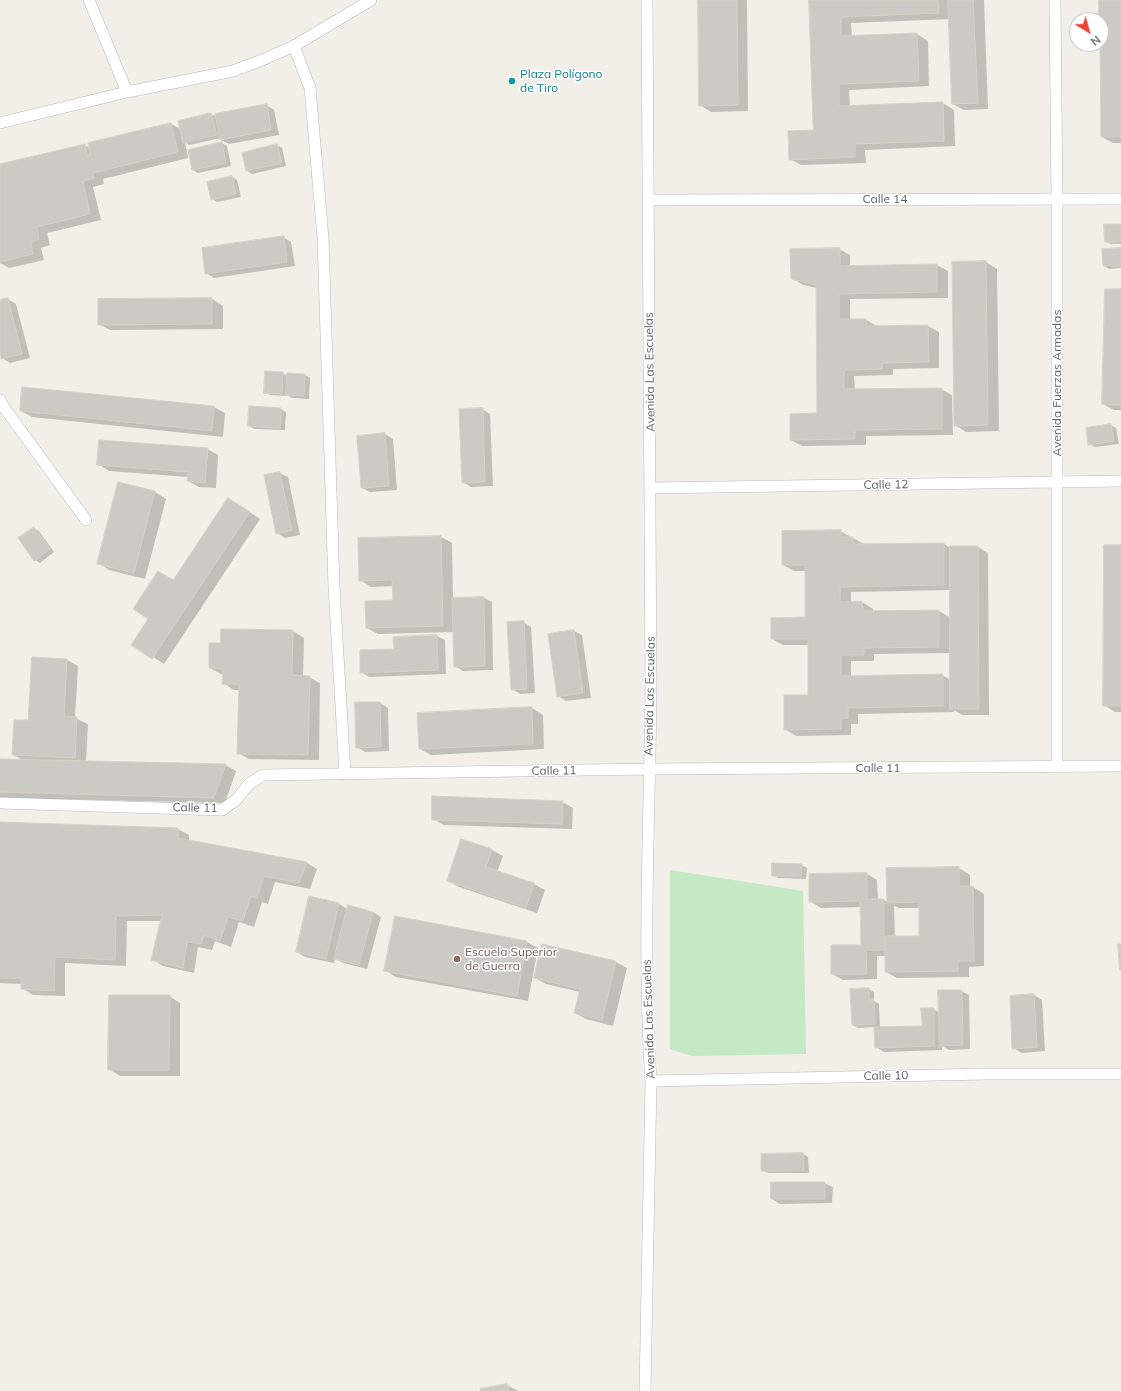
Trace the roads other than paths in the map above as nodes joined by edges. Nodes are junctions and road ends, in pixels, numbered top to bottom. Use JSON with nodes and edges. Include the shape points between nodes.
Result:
{"nodes":[{"id":1,"x":89,"y":0,"type":"edge"},
{"id":2,"x":371,"y":0,"type":"edge"},
{"id":3,"x":647,"y":0,"type":"edge"},
{"id":4,"x":1055,"y":0,"type":"edge"},
{"id":5,"x":294,"y":46,"type":"junction"},
{"id":6,"x":127,"y":92,"type":"junction"},
{"id":7,"x":0,"y":123,"type":"edge"},
{"id":8,"x":1057,"y":199,"type":"junction"},
{"id":9,"x":1121,"y":199,"type":"edge"},
{"id":10,"x":648,"y":200,"type":"junction"},
{"id":11,"x":0,"y":400,"type":"edge"},
{"id":12,"x":1121,"y":481,"type":"edge"},
{"id":13,"x":1057,"y":482,"type":"junction"},
{"id":14,"x":651,"y":488,"type":"junction"},
{"id":15,"x":86,"y":520,"type":"dead end"},
{"id":16,"x":1121,"y":766,"type":"edge"},
{"id":17,"x":1056,"y":767,"type":"junction"},
{"id":18,"x":649,"y":769,"type":"junction"},
{"id":19,"x":345,"y":774,"type":"junction"},
{"id":20,"x":0,"y":803,"type":"edge"},
{"id":21,"x":1121,"y":1074,"type":"edge"},
{"id":22,"x":651,"y":1081,"type":"junction"},
{"id":23,"x":645,"y":1391,"type":"edge"}],
"edges":[{"from":1,"to":6,"type":"street"},
{"from":2,"to":5,"type":"street"},
{"from":3,"to":10,"type":"street","name":"Avenida Las Escuelas"},
{"from":4,"to":8,"type":"street","name":"Avenida Fuerzas Armadas"},
{"from":5,"to":6,"type":"street","via":[[233,71]]},
{"from":5,"to":19,"type":"street","via":[[310,88],[323,238],[334,587]]},
{"from":6,"to":7,"type":"street"},
{"from":8,"to":9,"type":"street","name":"Calle 14"},
{"from":8,"to":10,"type":"street","name":"Calle 14"},
{"from":8,"to":13,"type":"street","name":"Avenida Fuerzas Armadas"},
{"from":10,"to":14,"type":"street","name":"Avenida Las Escuelas"},
{"from":11,"to":15,"type":"street"},
{"from":12,"to":13,"type":"street","name":"Calle 12"},
{"from":13,"to":14,"type":"street","name":"Calle 12"},
{"from":13,"to":17,"type":"street","name":"Avenida Fuerzas Armadas"},
{"from":14,"to":18,"type":"street","name":"Avenida Las Escuelas"},
{"from":16,"to":17,"type":"street","name":"Calle 11"},
{"from":17,"to":18,"type":"street","name":"Calle 11"},
{"from":18,"to":19,"type":"street","name":"Calle 11"},
{"from":18,"to":22,"type":"street","name":"Avenida Las Escuelas","via":[[646,909]]},
{"from":19,"to":20,"type":"street","name":"Calle 11","via":[[263,775],[249,784],[236,800],[222,810]]},
{"from":21,"to":22,"type":"street","name":"Calle 10","via":[[986,1074]]},
{"from":22,"to":23,"type":"street","name":"Avenida Las Escuelas"}]}
